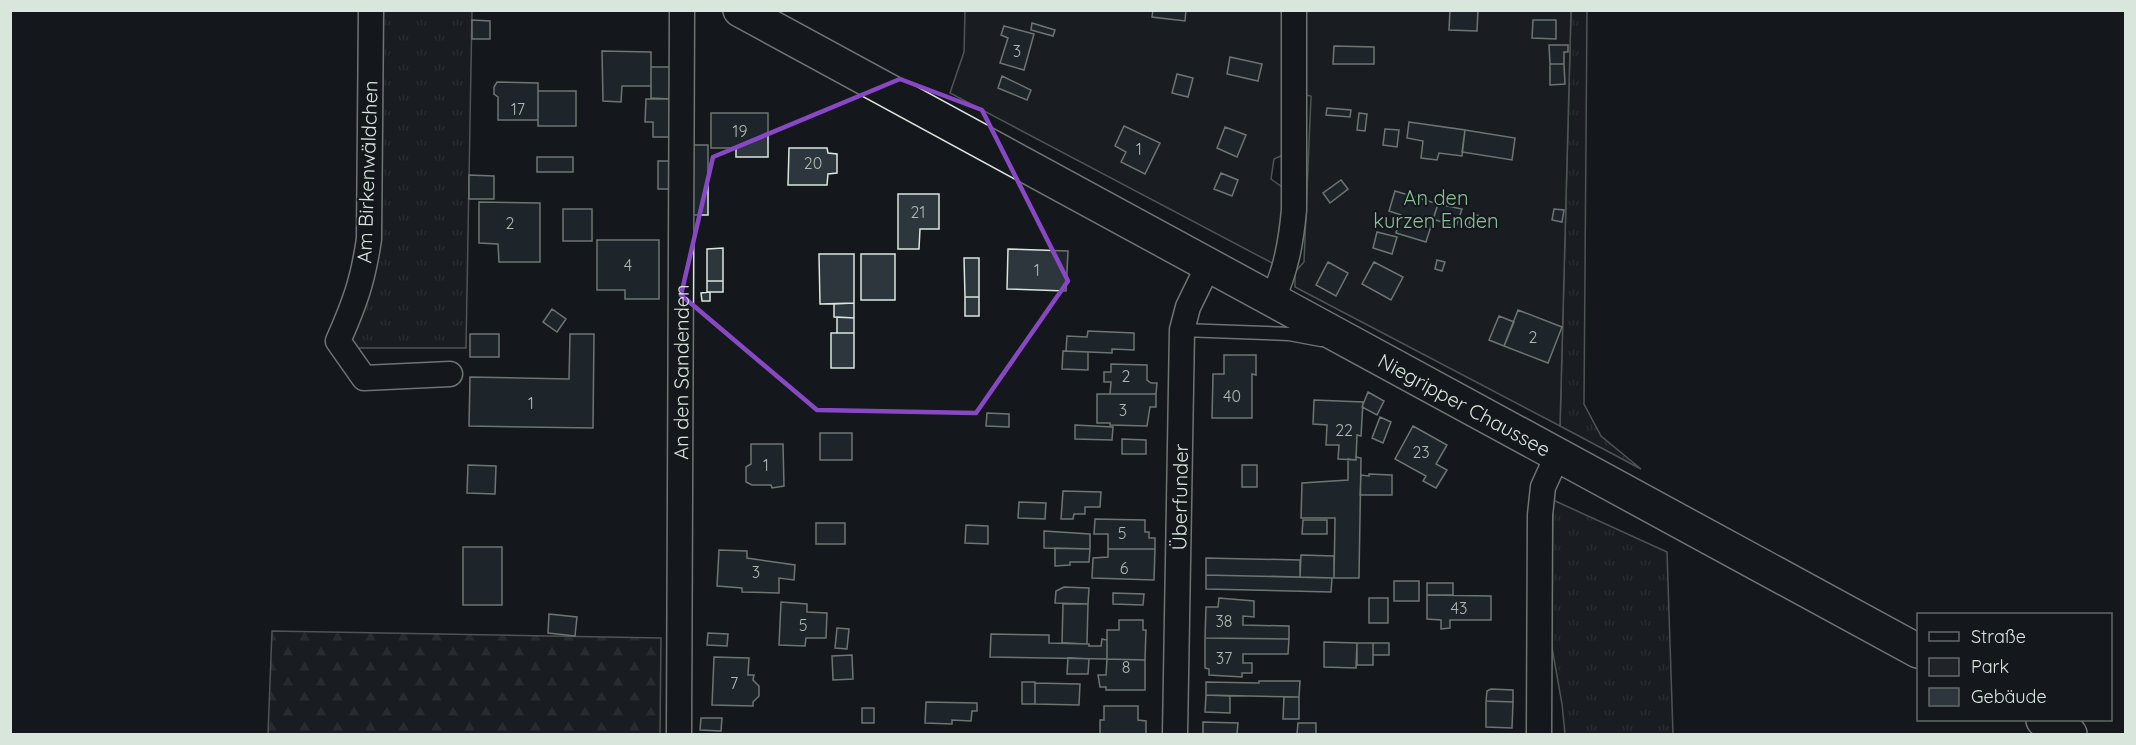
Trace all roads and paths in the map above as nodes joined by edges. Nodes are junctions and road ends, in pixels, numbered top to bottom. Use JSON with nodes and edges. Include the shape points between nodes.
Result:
{"nodes":[{"id":1,"x":371,"y":10,"type":"edge"},
{"id":2,"x":682,"y":10,"type":"edge"},
{"id":3,"x":740,"y":10,"type":"edge"},
{"id":4,"x":1294,"y":10,"type":"edge"},
{"id":5,"x":1208,"y":266,"type":"junction"},
{"id":6,"x":1272,"y":300,"type":"junction"},
{"id":7,"x":1182,"y":330,"type":"junction"},
{"id":8,"x":1362,"y":348,"type":"junction"},
{"id":9,"x":450,"y":374,"type":"dead end"},
{"id":10,"x":1558,"y":454,"type":"junction"},
{"id":11,"x":1917,"y":650,"type":"edge"},
{"id":12,"x":2045,"y":721,"type":"edge"},
{"id":13,"x":679,"y":735,"type":"edge"},
{"id":14,"x":1174,"y":735,"type":"edge"},
{"id":15,"x":1539,"y":735,"type":"edge"},
{"id":16,"x":2070,"y":735,"type":"edge"}],
"edges":[{"from":1,"to":9,"type":"street","name":"Am Birkenwäldchen","via":[[369,239],[364,276],[338,341],[364,378]]},
{"from":2,"to":13,"type":"street","name":"An den Sandenden"},
{"from":3,"to":5,"type":"main road","name":"Niegripper Chaussee"},
{"from":4,"to":6,"type":"street","via":[[1294,210],[1286,267]]},
{"from":5,"to":6,"type":"main road","name":"Niegripper Chaussee"},
{"from":5,"to":7,"type":"street","name":"Überfunder","via":[[1188,307]]},
{"from":6,"to":8,"type":"main road","name":"Niegripper Chaussee"},
{"from":7,"to":8,"type":"lane","via":[[1289,334]]},
{"from":7,"to":14,"type":"street","name":"Überfunder"},
{"from":8,"to":10,"type":"main road","name":"Niegripper Chaussee"},
{"from":10,"to":11,"type":"main road","name":"Niegripper Chaussee"},
{"from":10,"to":15,"type":"street","via":[[1543,487],[1540,515]]},
{"from":12,"to":16,"type":"main road"}]}
